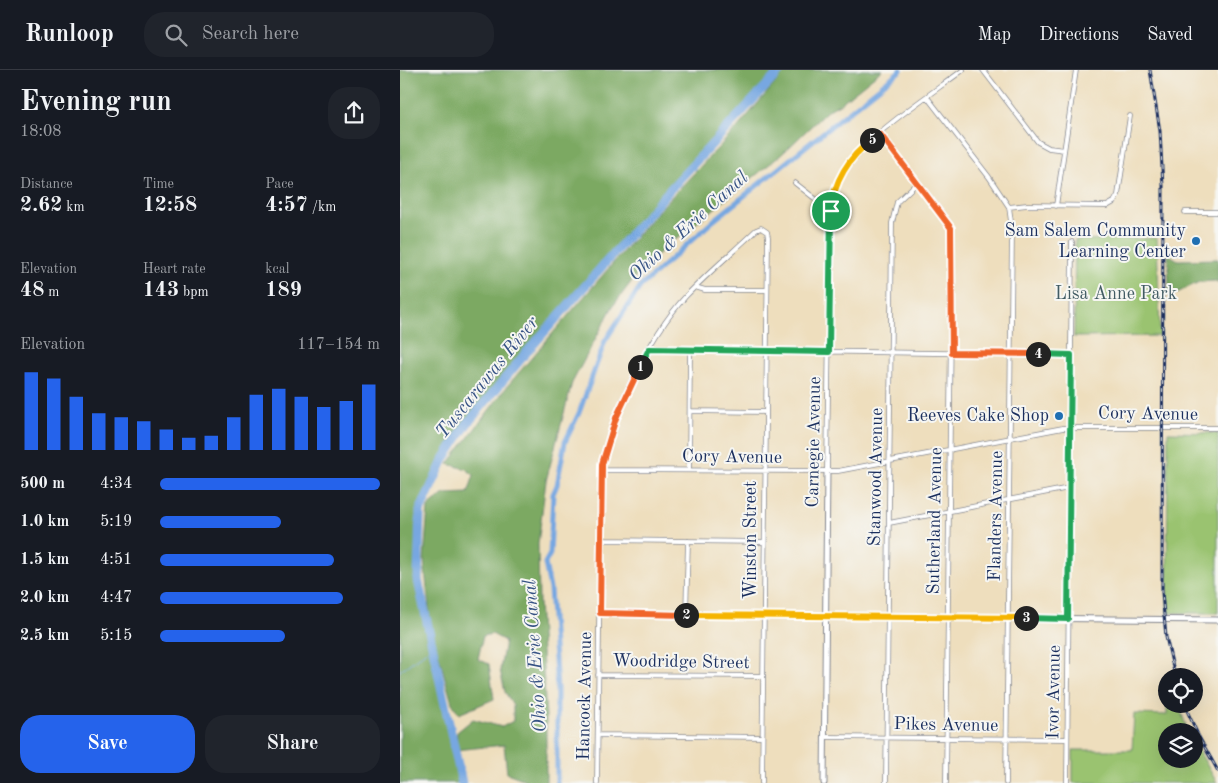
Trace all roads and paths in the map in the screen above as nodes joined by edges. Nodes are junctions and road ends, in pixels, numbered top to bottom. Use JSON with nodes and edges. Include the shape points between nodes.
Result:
{"nodes":[{"id":1,"x":962,"y":70,"type":"edge"},
{"id":2,"x":983,"y":70,"type":"edge"},
{"id":3,"x":1076,"y":70,"type":"edge"},
{"id":4,"x":928,"y":97,"type":"junction"},
{"id":5,"x":1130,"y":116,"type":"dead end"},
{"id":6,"x":880,"y":134,"type":"junction"},
{"id":7,"x":1064,"y":150,"type":"junction"},
{"id":8,"x":918,"y":182,"type":"junction"},
{"id":9,"x":795,"y":183,"type":"dead end"},
{"id":10,"x":1056,"y":206,"type":"junction"},
{"id":11,"x":1009,"y":208,"type":"junction"},
{"id":12,"x":831,"y":211,"type":"junction"},
{"id":13,"x":1185,"y":212,"type":"dead end"},
{"id":14,"x":1218,"y":212,"type":"edge"},
{"id":15,"x":768,"y":238,"type":"joint"},
{"id":16,"x":1072,"y":242,"type":"dead end"},
{"id":17,"x":695,"y":287,"type":"junction"},
{"id":18,"x":767,"y":290,"type":"junction"},
{"id":19,"x":649,"y":349,"type":"junction"},
{"id":20,"x":690,"y":350,"type":"junction"},
{"id":21,"x":767,"y":351,"type":"junction"},
{"id":22,"x":829,"y":352,"type":"junction"},
{"id":23,"x":891,"y":352,"type":"junction"},
{"id":24,"x":952,"y":353,"type":"junction"},
{"id":25,"x":1011,"y":354,"type":"junction"},
{"id":26,"x":1071,"y":355,"type":"junction"},
{"id":27,"x":690,"y":410,"type":"junction"},
{"id":28,"x":766,"y":412,"type":"junction"},
{"id":29,"x":1071,"y":428,"type":"junction"},
{"id":30,"x":1218,"y":428,"type":"edge"},
{"id":31,"x":1010,"y":438,"type":"junction"},
{"id":32,"x":950,"y":449,"type":"junction"},
{"id":33,"x":890,"y":462,"type":"junction"},
{"id":34,"x":602,"y":470,"type":"junction"},
{"id":35,"x":689,"y":470,"type":"junction"},
{"id":36,"x":827,"y":471,"type":"junction"},
{"id":37,"x":765,"y":472,"type":"junction"},
{"id":38,"x":1069,"y":488,"type":"junction"},
{"id":39,"x":1010,"y":498,"type":"junction"},
{"id":40,"x":949,"y":511,"type":"junction"},
{"id":41,"x":889,"y":523,"type":"junction"},
{"id":42,"x":600,"y":540,"type":"junction"},
{"id":43,"x":688,"y":541,"type":"junction"},
{"id":44,"x":764,"y":542,"type":"junction"},
{"id":45,"x":600,"y":613,"type":"junction"},
{"id":46,"x":686,"y":615,"type":"junction"},
{"id":47,"x":764,"y":615,"type":"junction"},
{"id":48,"x":826,"y":616,"type":"junction"},
{"id":49,"x":888,"y":616,"type":"junction"},
{"id":50,"x":948,"y":617,"type":"junction"},
{"id":51,"x":1008,"y":618,"type":"junction"},
{"id":52,"x":1068,"y":619,"type":"junction"},
{"id":53,"x":1218,"y":620,"type":"edge"},
{"id":54,"x":598,"y":675,"type":"junction"},
{"id":55,"x":763,"y":676,"type":"junction"},
{"id":56,"x":598,"y":735,"type":"junction"},
{"id":57,"x":762,"y":736,"type":"junction"},
{"id":58,"x":825,"y":737,"type":"junction"},
{"id":59,"x":887,"y":738,"type":"junction"},
{"id":60,"x":947,"y":738,"type":"junction"},
{"id":61,"x":1007,"y":739,"type":"junction"},
{"id":62,"x":1067,"y":739,"type":"junction"},
{"id":63,"x":597,"y":783,"type":"edge"},
{"id":64,"x":762,"y":783,"type":"edge"},
{"id":65,"x":824,"y":783,"type":"edge"},
{"id":66,"x":886,"y":783,"type":"edge"},
{"id":67,"x":946,"y":783,"type":"edge"},
{"id":68,"x":1006,"y":783,"type":"edge"},
{"id":69,"x":1067,"y":783,"type":"edge"}],
"edges":[{"from":1,"to":4,"type":"street","name":"Carnegie Avenue"},
{"from":2,"to":7,"type":"street","via":[[1038,142]]},
{"from":3,"to":7,"type":"street"},
{"from":4,"to":6,"type":"street","name":"Carnegie Avenue"},
{"from":4,"to":11,"type":"street","name":"Flanders Avenue"},
{"from":5,"to":10,"type":"street","via":[[1118,195],[1114,202],[1107,206]]},
{"from":6,"to":8,"type":"street","name":"Sutherland Avenue"},
{"from":6,"to":12,"type":"street","name":"Carnegie Avenue","via":[[848,164],[836,188]]},
{"from":7,"to":10,"type":"street"},
{"from":8,"to":23,"type":"street","name":"Stanwood Avenue","via":[[902,196],[893,213]]},
{"from":8,"to":24,"type":"street","name":"Sutherland Avenue","via":[[951,228]]},
{"from":9,"to":12,"type":"street"},
{"from":10,"to":11,"type":"street"},
{"from":11,"to":25,"type":"street","name":"Flanders Avenue","via":[[1012,236]]},
{"from":12,"to":22,"type":"street","name":"Carnegie Avenue"},
{"from":13,"to":14,"type":"street"},
{"from":15,"to":17,"type":"street","name":"Hancock Avenue","via":[[764,229],[756,230]]},
{"from":15,"to":18,"type":"street","name":"Winston Street"},
{"from":16,"to":26,"type":"street","name":"Ivor Avenue"},
{"from":17,"to":18,"type":"street","via":[[704,290]]},
{"from":17,"to":19,"type":"street","name":"Hancock Avenue","via":[[682,300]]},
{"from":18,"to":21,"type":"street","name":"Winston Street"},
{"from":19,"to":20,"type":"street"},
{"from":19,"to":34,"type":"street","name":"Hancock Avenue","via":[[616,418]]},
{"from":20,"to":21,"type":"street"},
{"from":20,"to":27,"type":"street"},
{"from":21,"to":22,"type":"street"},
{"from":21,"to":28,"type":"street","name":"Winston Street"},
{"from":22,"to":23,"type":"street"},
{"from":22,"to":36,"type":"street","name":"Carnegie Avenue"},
{"from":23,"to":24,"type":"street"},
{"from":23,"to":33,"type":"street","name":"Stanwood Avenue"},
{"from":24,"to":25,"type":"street"},
{"from":24,"to":32,"type":"street","name":"Sutherland Avenue"},
{"from":25,"to":26,"type":"street"},
{"from":25,"to":31,"type":"street","name":"Flanders Avenue"},
{"from":26,"to":29,"type":"street","name":"Ivor Avenue"},
{"from":27,"to":28,"type":"street"},
{"from":27,"to":35,"type":"street"},
{"from":28,"to":37,"type":"street","name":"Winston Street"},
{"from":29,"to":30,"type":"street","name":"Cory Avenue"},
{"from":29,"to":31,"type":"street","name":"Cory Avenue"},
{"from":29,"to":38,"type":"street","name":"Ivor Avenue"},
{"from":31,"to":32,"type":"street","name":"Cory Avenue"},
{"from":31,"to":39,"type":"street","name":"Flanders Avenue"},
{"from":32,"to":33,"type":"street","name":"Cory Avenue"},
{"from":32,"to":40,"type":"street","name":"Sutherland Avenue"},
{"from":33,"to":36,"type":"street","name":"Cory Avenue"},
{"from":33,"to":41,"type":"street","name":"Stanwood Avenue"},
{"from":34,"to":35,"type":"street","name":"Cory Avenue"},
{"from":34,"to":42,"type":"street","name":"Hancock Avenue"},
{"from":35,"to":37,"type":"street","name":"Cory Avenue"},
{"from":36,"to":37,"type":"street","name":"Cory Avenue"},
{"from":36,"to":48,"type":"street","name":"Carnegie Avenue"},
{"from":37,"to":44,"type":"street","name":"Winston Street"},
{"from":38,"to":39,"type":"street"},
{"from":38,"to":52,"type":"street","name":"Ivor Avenue"},
{"from":39,"to":40,"type":"street"},
{"from":39,"to":51,"type":"street","name":"Flanders Avenue"},
{"from":40,"to":41,"type":"street"},
{"from":40,"to":50,"type":"street","name":"Sutherland Avenue"},
{"from":41,"to":49,"type":"street","name":"Stanwood Avenue"},
{"from":42,"to":43,"type":"street"},
{"from":42,"to":45,"type":"street","name":"Hancock Avenue"},
{"from":43,"to":44,"type":"street"},
{"from":43,"to":46,"type":"street"},
{"from":44,"to":47,"type":"street","name":"Winston Street"},
{"from":45,"to":46,"type":"street"},
{"from":45,"to":54,"type":"street","name":"Hancock Avenue"},
{"from":46,"to":47,"type":"street"},
{"from":47,"to":48,"type":"street"},
{"from":47,"to":55,"type":"street","name":"Winston Street"},
{"from":48,"to":49,"type":"street"},
{"from":48,"to":58,"type":"street","name":"Carnegie Avenue"},
{"from":49,"to":50,"type":"street"},
{"from":49,"to":59,"type":"street","name":"Stanwood Avenue"},
{"from":50,"to":51,"type":"street"},
{"from":50,"to":60,"type":"street","name":"Sutherland Avenue"},
{"from":51,"to":52,"type":"street"},
{"from":51,"to":61,"type":"street","name":"Flanders Avenue"},
{"from":52,"to":53,"type":"street"},
{"from":52,"to":62,"type":"street","name":"Ivor Avenue"},
{"from":54,"to":55,"type":"street","name":"Woodridge Street"},
{"from":54,"to":56,"type":"street","name":"Hancock Avenue"},
{"from":55,"to":57,"type":"street","name":"Winston Street"},
{"from":56,"to":57,"type":"street"},
{"from":56,"to":63,"type":"street","name":"Hancock Avenue"},
{"from":57,"to":64,"type":"street","name":"Winston Street"},
{"from":58,"to":59,"type":"street","name":"Pikes Avenue"},
{"from":58,"to":65,"type":"street","name":"Carnegie Avenue"},
{"from":59,"to":60,"type":"street","name":"Pikes Avenue"},
{"from":59,"to":66,"type":"street","name":"Stanwood Avenue"},
{"from":60,"to":61,"type":"street","name":"Pikes Avenue"},
{"from":60,"to":67,"type":"street","name":"Sutherland Avenue"},
{"from":61,"to":62,"type":"street","name":"Pikes Avenue"},
{"from":61,"to":68,"type":"street","name":"Flanders Avenue"},
{"from":62,"to":69,"type":"street","name":"Ivor Avenue"}]}
